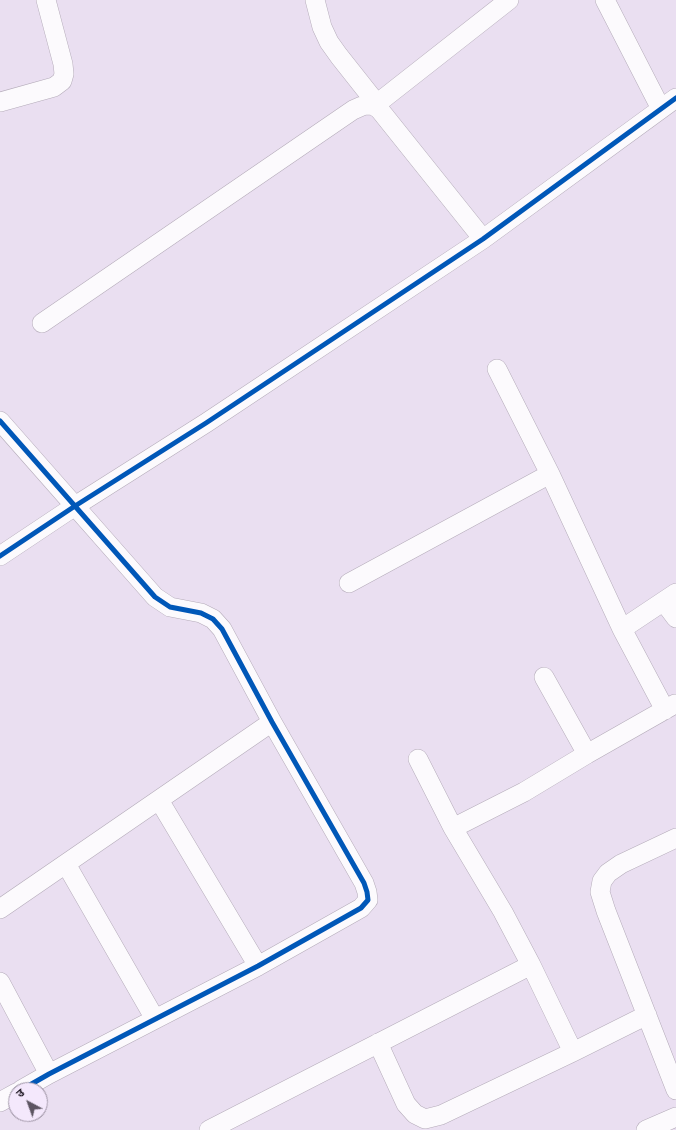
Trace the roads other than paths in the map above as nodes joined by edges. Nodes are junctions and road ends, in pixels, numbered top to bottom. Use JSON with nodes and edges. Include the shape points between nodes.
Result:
{"nodes":[{"id":1,"x":46,"y":0,"type":"edge"},
{"id":2,"x":315,"y":0,"type":"edge"},
{"id":3,"x":509,"y":0,"type":"edge"},
{"id":4,"x":605,"y":0,"type":"edge"},
{"id":5,"x":0,"y":102,"type":"edge"},
{"id":6,"x":669,"y":104,"type":"edge"},
{"id":7,"x":376,"y":105,"type":"junction"},
{"id":8,"x":483,"y":239,"type":"junction"},
{"id":9,"x":42,"y":323,"type":"dead end"},
{"id":10,"x":497,"y":369,"type":"dead end"},
{"id":11,"x":0,"y":421,"type":"edge"},
{"id":12,"x":550,"y":474,"type":"junction"},
{"id":13,"x":75,"y":506,"type":"junction"},
{"id":14,"x":0,"y":556,"type":"edge"},
{"id":15,"x":349,"y":583,"type":"dead end"},
{"id":16,"x":670,"y":598,"type":"edge"},
{"id":17,"x":676,"y":618,"type":"edge"},
{"id":18,"x":622,"y":629,"type":"junction"},
{"id":19,"x":544,"y":677,"type":"dead end"},
{"id":20,"x":670,"y":707,"type":"edge"},
{"id":21,"x":272,"y":722,"type":"junction"},
{"id":22,"x":587,"y":754,"type":"junction"},
{"id":23,"x":418,"y":760,"type":"dead end"},
{"id":24,"x":159,"y":800,"type":"junction"},
{"id":25,"x":453,"y":828,"type":"junction"},
{"id":26,"x":676,"y":838,"type":"edge"},
{"id":27,"x":66,"y":864,"type":"junction"},
{"id":28,"x":0,"y":908,"type":"edge"},
{"id":29,"x":531,"y":965,"type":"junction"},
{"id":30,"x":258,"y":966,"type":"junction"},
{"id":31,"x":0,"y":982,"type":"edge"},
{"id":32,"x":647,"y":1015,"type":"junction"},
{"id":33,"x":155,"y":1019,"type":"junction"},
{"id":34,"x":378,"y":1044,"type":"junction"},
{"id":35,"x":573,"y":1052,"type":"junction"},
{"id":36,"x":49,"y":1074,"type":"junction"},
{"id":37,"x":35,"y":1082,"type":"edge"},
{"id":38,"x":676,"y":1090,"type":"edge"},
{"id":39,"x":676,"y":1117,"type":"edge"},
{"id":40,"x":214,"y":1129,"type":"edge"},
{"id":41,"x":646,"y":1130,"type":"edge"}],
"edges":[{"from":1,"to":5,"type":"street","via":[[63,64],[62,81],[54,87]]},
{"from":2,"to":7,"type":"street","via":[[329,42]]},
{"from":3,"to":7,"type":"street"},
{"from":4,"to":6,"type":"street"},
{"from":6,"to":8,"type":"street"},
{"from":7,"to":8,"type":"street"},
{"from":7,"to":9,"type":"street","via":[[368,104],[353,110]]},
{"from":8,"to":13,"type":"street","via":[[206,423]]},
{"from":10,"to":12,"type":"street"},
{"from":11,"to":13,"type":"street"},
{"from":12,"to":15,"type":"street"},
{"from":12,"to":18,"type":"street"},
{"from":13,"to":14,"type":"street"},
{"from":13,"to":21,"type":"street","via":[[155,597],[170,607],[201,613],[222,629]]},
{"from":16,"to":17,"type":"street"},
{"from":16,"to":18,"type":"street"},
{"from":18,"to":20,"type":"street"},
{"from":19,"to":22,"type":"street"},
{"from":20,"to":22,"type":"street"},
{"from":21,"to":24,"type":"street"},
{"from":21,"to":30,"type":"street","via":[[364,883],[368,900],[361,908]]},
{"from":22,"to":25,"type":"street","via":[[524,792]]},
{"from":23,"to":25,"type":"street"},
{"from":24,"to":27,"type":"street"},
{"from":24,"to":30,"type":"street"},
{"from":25,"to":29,"type":"street"},
{"from":26,"to":32,"type":"street","via":[[621,864],[608,873],[602,881],[600,892]]},
{"from":27,"to":28,"type":"street"},
{"from":27,"to":33,"type":"street"},
{"from":29,"to":34,"type":"street"},
{"from":29,"to":35,"type":"street"},
{"from":30,"to":33,"type":"street"},
{"from":31,"to":36,"type":"street"},
{"from":32,"to":35,"type":"street"},
{"from":32,"to":38,"type":"street"},
{"from":33,"to":36,"type":"street"},
{"from":34,"to":35,"type":"street","via":[[406,1104],[415,1114],[426,1120]]},
{"from":34,"to":40,"type":"street"},
{"from":36,"to":37,"type":"street"},
{"from":39,"to":41,"type":"street"}]}
